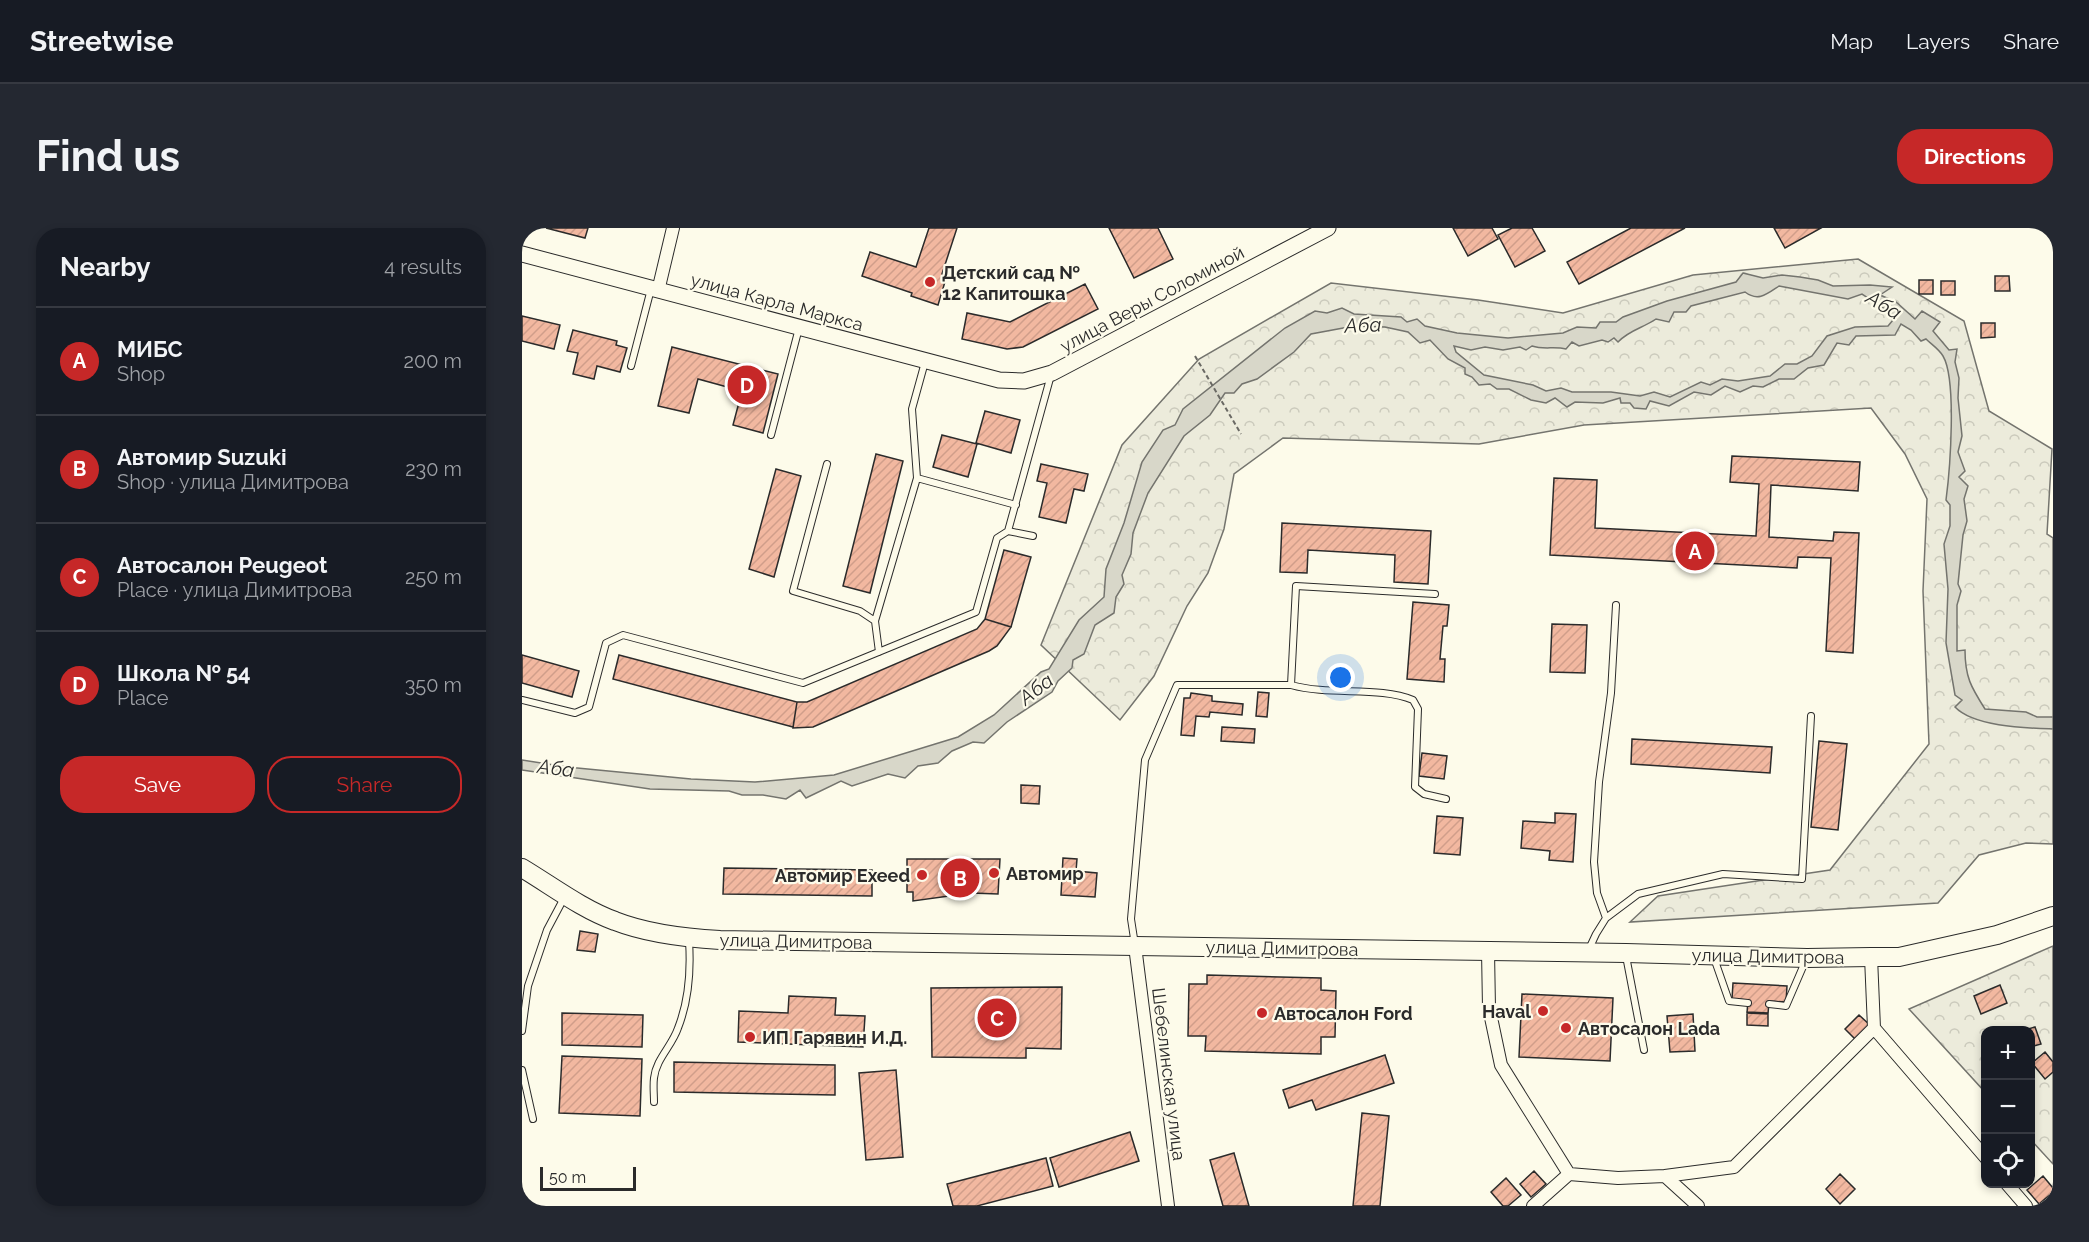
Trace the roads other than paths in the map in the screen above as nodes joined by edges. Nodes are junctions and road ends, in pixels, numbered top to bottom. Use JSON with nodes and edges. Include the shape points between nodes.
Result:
{"nodes":[{"id":1,"x":673,"y":228,"type":"edge"},
{"id":2,"x":1328,"y":228,"type":"edge"},
{"id":3,"x":522,"y":254,"type":"edge"},
{"id":4,"x":655,"y":290,"type":"junction"},
{"id":5,"x":799,"y":328,"type":"junction"},
{"id":6,"x":925,"y":361,"type":"junction"},
{"id":7,"x":631,"y":366,"type":"dead end"},
{"id":8,"x":1052,"y":373,"type":"junction"},
{"id":9,"x":1024,"y":381,"type":"joint"},
{"id":10,"x":771,"y":435,"type":"dead end"},
{"id":11,"x":827,"y":464,"type":"dead end"},
{"id":12,"x":917,"y":478,"type":"junction"},
{"id":13,"x":1016,"y":505,"type":"junction"},
{"id":14,"x":1008,"y":531,"type":"junction"},
{"id":15,"x":1033,"y":536,"type":"dead end"},
{"id":16,"x":1435,"y":594,"type":"dead end"},
{"id":17,"x":1616,"y":605,"type":"dead end"},
{"id":18,"x":875,"y":621,"type":"junction"},
{"id":19,"x":879,"y":652,"type":"junction"},
{"id":20,"x":1291,"y":685,"type":"junction"},
{"id":21,"x":522,"y":700,"type":"edge"},
{"id":22,"x":1810,"y":716,"type":"dead end"},
{"id":23,"x":1446,"y":799,"type":"dead end"},
{"id":24,"x":522,"y":868,"type":"edge"},
{"id":25,"x":565,"y":895,"type":"junction"},
{"id":26,"x":2053,"y":916,"type":"edge"},
{"id":27,"x":1606,"y":918,"type":"junction"},
{"id":28,"x":689,"y":938,"type":"junction"},
{"id":29,"x":1135,"y":946,"type":"junction"},
{"id":30,"x":1488,"y":951,"type":"junction"},
{"id":31,"x":1588,"y":952,"type":"junction"},
{"id":32,"x":1626,"y":953,"type":"junction"},
{"id":33,"x":1713,"y":954,"type":"junction"},
{"id":34,"x":1871,"y":957,"type":"junction"},
{"id":35,"x":1807,"y":958,"type":"junction"},
{"id":36,"x":1748,"y":1003,"type":"dead end"},
{"id":37,"x":1769,"y":1004,"type":"dead end"},
{"id":38,"x":1874,"y":1028,"type":"junction"},
{"id":39,"x":522,"y":1031,"type":"edge"},
{"id":40,"x":1644,"y":1050,"type":"dead end"},
{"id":41,"x":522,"y":1070,"type":"edge"},
{"id":42,"x":654,"y":1102,"type":"dead end"},
{"id":43,"x":533,"y":1119,"type":"dead end"},
{"id":44,"x":1981,"y":1152,"type":"edge"},
{"id":45,"x":1569,"y":1174,"type":"junction"},
{"id":46,"x":1665,"y":1176,"type":"junction"},
{"id":47,"x":2010,"y":1188,"type":"edge"},
{"id":48,"x":1168,"y":1206,"type":"edge"},
{"id":49,"x":1533,"y":1206,"type":"edge"},
{"id":50,"x":1698,"y":1206,"type":"edge"},
{"id":51,"x":2026,"y":1206,"type":"edge"}],
"edges":[{"from":1,"to":4,"type":"street"},
{"from":2,"to":8,"type":"street","name":"улица Веры Соломиной"},
{"from":3,"to":4,"type":"street","name":"улица Карла Маркса"},
{"from":4,"to":5,"type":"street","name":"улица Карла Маркса"},
{"from":4,"to":7,"type":"lane"},
{"from":5,"to":6,"type":"street","name":"улица Карла Маркса"},
{"from":5,"to":10,"type":"lane"},
{"from":6,"to":9,"type":"street","name":"улица Карла Маркса","via":[[999,380]]},
{"from":6,"to":12,"type":"lane","via":[[912,409]]},
{"from":8,"to":9,"type":"street","name":"улица Веры Соломиной"},
{"from":8,"to":13,"type":"lane"},
{"from":11,"to":18,"type":"lane","via":[[793,591],[860,611]]},
{"from":12,"to":13,"type":"lane"},
{"from":12,"to":18,"type":"lane"},
{"from":13,"to":14,"type":"lane"},
{"from":14,"to":15,"type":"lane"},
{"from":14,"to":19,"type":"lane","via":[[997,538],[976,612]]},
{"from":16,"to":20,"type":"lane","via":[[1296,586]]},
{"from":17,"to":27,"type":"lane","via":[[1594,862],[1596,893]]},
{"from":18,"to":19,"type":"lane"},
{"from":19,"to":21,"type":"lane","via":[[803,683],[623,635],[606,643],[589,707],[575,713]]},
{"from":20,"to":23,"type":"lane","via":[[1310,690],[1390,694],[1413,700],[1418,709],[1415,787],[1424,794]]},
{"from":20,"to":29,"type":"lane","via":[[1178,685],[1145,760],[1131,919]]},
{"from":22,"to":27,"type":"lane","via":[[1802,879],[1723,874],[1638,894]]},
{"from":24,"to":25,"type":"main road","name":"улица Димитрова"},
{"from":25,"to":28,"type":"main road","name":"улица Димитрова","via":[[614,921]]},
{"from":25,"to":39,"type":"lane","via":[[547,930],[528,986]]},
{"from":26,"to":34,"type":"main road","name":"улица Димитрова","via":[[1997,935],[1899,957]]},
{"from":27,"to":31,"type":"lane"},
{"from":28,"to":29,"type":"main road","name":"улица Димитрова"},
{"from":28,"to":42,"type":"lane","via":[[686,1003],[678,1029],[656,1069]]},
{"from":29,"to":30,"type":"main road","name":"улица Димитрова"},
{"from":29,"to":48,"type":"street","name":"Шебелинская улица"},
{"from":30,"to":31,"type":"main road","name":"улица Димитрова"},
{"from":30,"to":45,"type":"street","via":[[1490,1008],[1501,1065]]},
{"from":31,"to":32,"type":"main road","name":"улица Димитрова"},
{"from":32,"to":33,"type":"main road","name":"улица Димитрова"},
{"from":32,"to":40,"type":"lane"},
{"from":33,"to":35,"type":"main road","name":"улица Димитрова"},
{"from":33,"to":36,"type":"lane","via":[[1730,1001]]},
{"from":34,"to":35,"type":"main road","name":"улица Димитрова"},
{"from":34,"to":38,"type":"street"},
{"from":35,"to":37,"type":"lane","via":[[1786,1006]]},
{"from":38,"to":44,"type":"street"},
{"from":38,"to":46,"type":"street","via":[[1734,1167]]},
{"from":41,"to":43,"type":"lane"},
{"from":45,"to":46,"type":"street"},
{"from":45,"to":49,"type":"street"},
{"from":46,"to":50,"type":"street"},
{"from":47,"to":51,"type":"street"}]}
